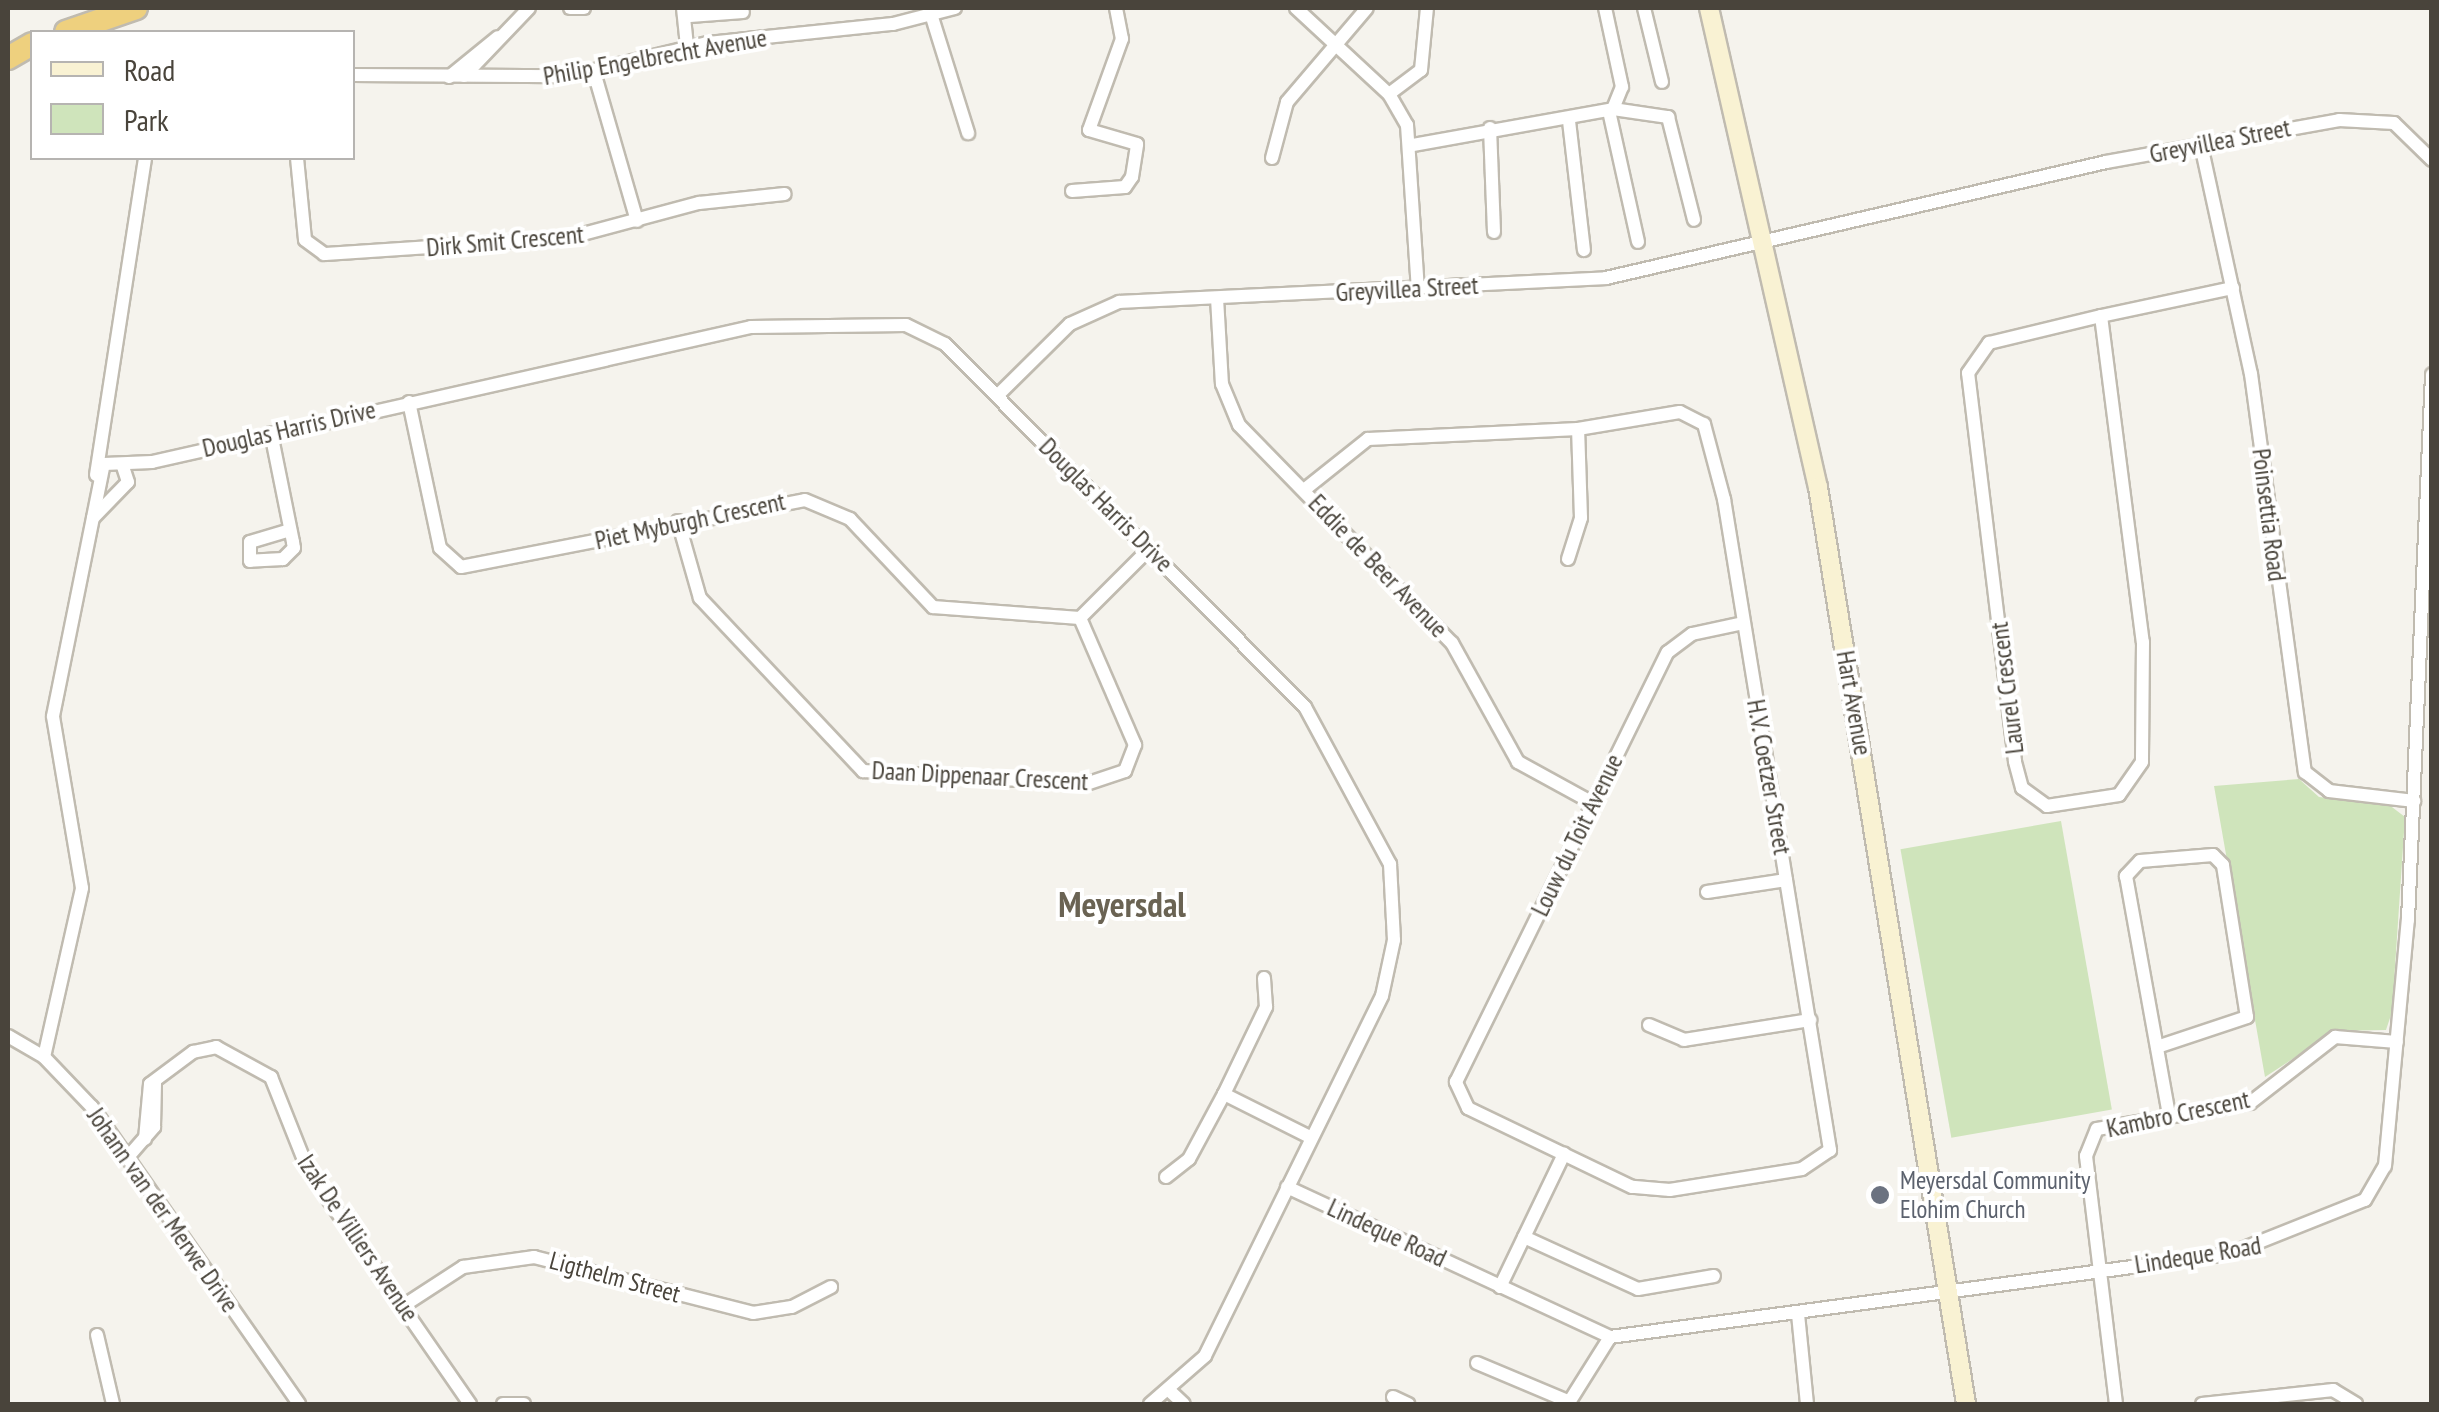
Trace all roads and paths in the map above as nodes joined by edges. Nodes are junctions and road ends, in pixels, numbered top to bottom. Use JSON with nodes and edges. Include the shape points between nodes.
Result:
{"nodes":[{"id":1,"x":136,"y":8,"type":"edge"},
{"id":2,"x":529,"y":8,"type":"edge"},
{"id":3,"x":570,"y":8,"type":"edge"},
{"id":4,"x":584,"y":8,"type":"edge"},
{"id":5,"x":955,"y":8,"type":"edge"},
{"id":6,"x":1116,"y":8,"type":"edge"},
{"id":7,"x":1296,"y":8,"type":"edge"},
{"id":8,"x":1367,"y":8,"type":"edge"},
{"id":9,"x":1427,"y":8,"type":"edge"},
{"id":10,"x":1604,"y":8,"type":"edge"},
{"id":11,"x":1644,"y":8,"type":"edge"},
{"id":12,"x":1708,"y":8,"type":"edge"},
{"id":13,"x":685,"y":12,"type":"edge"},
{"id":14,"x":743,"y":12,"type":"dead end"},
{"id":15,"x":931,"y":14,"type":"junction"},
{"id":16,"x":72,"y":30,"type":"edge"},
{"id":17,"x":498,"y":38,"type":"junction"},
{"id":18,"x":30,"y":45,"type":"edge"},
{"id":19,"x":1334,"y":45,"type":"junction"},
{"id":20,"x":693,"y":46,"type":"junction"},
{"id":21,"x":8,"y":58,"type":"edge"},
{"id":22,"x":594,"y":72,"type":"junction"},
{"id":23,"x":355,"y":75,"type":"edge"},
{"id":24,"x":449,"y":76,"type":"junction"},
{"id":25,"x":464,"y":76,"type":"junction"},
{"id":26,"x":1662,"y":82,"type":"dead end"},
{"id":27,"x":1389,"y":94,"type":"junction"},
{"id":28,"x":1611,"y":110,"type":"junction"},
{"id":29,"x":1570,"y":121,"type":"junction"},
{"id":30,"x":1490,"y":128,"type":"junction"},
{"id":31,"x":968,"y":133,"type":"dead end"},
{"id":32,"x":1412,"y":145,"type":"junction"},
{"id":33,"x":2202,"y":146,"type":"junction"},
{"id":34,"x":1272,"y":158,"type":"dead end"},
{"id":35,"x":145,"y":160,"type":"edge"},
{"id":36,"x":297,"y":160,"type":"edge"},
{"id":37,"x":2432,"y":160,"type":"edge"},
{"id":38,"x":1072,"y":191,"type":"dead end"},
{"id":39,"x":785,"y":194,"type":"dead end"},
{"id":40,"x":1694,"y":220,"type":"dead end"},
{"id":41,"x":637,"y":221,"type":"junction"},
{"id":42,"x":1494,"y":232,"type":"dead end"},
{"id":43,"x":1638,"y":242,"type":"dead end"},
{"id":44,"x":1763,"y":244,"type":"junction"},
{"id":45,"x":1584,"y":250,"type":"dead end"},
{"id":46,"x":2233,"y":288,"type":"junction"},
{"id":47,"x":1418,"y":289,"type":"junction"},
{"id":48,"x":1217,"y":298,"type":"junction"},
{"id":49,"x":2101,"y":316,"type":"junction"},
{"id":50,"x":2432,"y":375,"type":"edge"},
{"id":51,"x":998,"y":396,"type":"junction"},
{"id":52,"x":409,"y":402,"type":"junction"},
{"id":53,"x":1578,"y":429,"type":"junction"},
{"id":54,"x":101,"y":431,"type":"junction"},
{"id":55,"x":271,"y":433,"type":"junction"},
{"id":56,"x":152,"y":462,"type":"junction"},
{"id":57,"x":118,"y":464,"type":"junction"},
{"id":58,"x":98,"y":482,"type":"junction"},
{"id":59,"x":128,"y":482,"type":"junction"},
{"id":60,"x":1304,"y":490,"type":"junction"},
{"id":61,"x":114,"y":494,"type":"junction"},
{"id":62,"x":91,"y":520,"type":"junction"},
{"id":63,"x":678,"y":521,"type":"junction"},
{"id":64,"x":290,"y":530,"type":"dead end"},
{"id":65,"x":1149,"y":549,"type":"junction"},
{"id":66,"x":1568,"y":559,"type":"dead end"},
{"id":67,"x":1080,"y":618,"type":"junction"},
{"id":68,"x":1744,"y":623,"type":"junction"},
{"id":69,"x":2414,"y":802,"type":"junction"},
{"id":70,"x":1593,"y":803,"type":"junction"},
{"id":71,"x":1786,"y":880,"type":"junction"},
{"id":72,"x":1707,"y":892,"type":"dead end"},
{"id":73,"x":1264,"y":978,"type":"dead end"},
{"id":74,"x":1810,"y":1020,"type":"junction"},
{"id":75,"x":1649,"y":1026,"type":"dead end"},
{"id":76,"x":8,"y":1036,"type":"edge"},
{"id":77,"x":2397,"y":1042,"type":"junction"},
{"id":78,"x":2157,"y":1047,"type":"junction"},
{"id":79,"x":44,"y":1057,"type":"junction"},
{"id":80,"x":1224,"y":1094,"type":"junction"},
{"id":81,"x":1457,"y":1094,"type":"joint"},
{"id":82,"x":2168,"y":1116,"type":"junction"},
{"id":83,"x":1312,"y":1138,"type":"junction"},
{"id":84,"x":1564,"y":1154,"type":"junction"},
{"id":85,"x":128,"y":1157,"type":"junction"},
{"id":86,"x":1166,"y":1177,"type":"dead end"},
{"id":87,"x":1287,"y":1186,"type":"junction"},
{"id":88,"x":1524,"y":1236,"type":"junction"},
{"id":89,"x":2100,"y":1270,"type":"junction"},
{"id":90,"x":1714,"y":1276,"type":"dead end"},
{"id":91,"x":831,"y":1286,"type":"dead end"},
{"id":92,"x":1500,"y":1287,"type":"junction"},
{"id":93,"x":1951,"y":1289,"type":"junction"},
{"id":94,"x":403,"y":1306,"type":"junction"},
{"id":95,"x":1798,"y":1314,"type":"junction"},
{"id":96,"x":96,"y":1334,"type":"dead end"},
{"id":97,"x":1610,"y":1337,"type":"junction"},
{"id":98,"x":1477,"y":1363,"type":"dead end"},
{"id":99,"x":1172,"y":1394,"type":"junction"},
{"id":100,"x":1393,"y":1397,"type":"dead end"},
{"id":101,"x":1565,"y":1401,"type":"edge"},
{"id":102,"x":113,"y":1404,"type":"edge"},
{"id":103,"x":300,"y":1404,"type":"edge"},
{"id":104,"x":470,"y":1404,"type":"edge"},
{"id":105,"x":504,"y":1404,"type":"edge"},
{"id":106,"x":524,"y":1404,"type":"edge"},
{"id":107,"x":1150,"y":1404,"type":"edge"},
{"id":108,"x":1184,"y":1404,"type":"edge"},
{"id":109,"x":1408,"y":1404,"type":"edge"},
{"id":110,"x":1807,"y":1404,"type":"edge"},
{"id":111,"x":1966,"y":1404,"type":"edge"},
{"id":112,"x":2116,"y":1404,"type":"edge"},
{"id":113,"x":2202,"y":1404,"type":"edge"},
{"id":114,"x":2356,"y":1404,"type":"edge"}],
"edges":[{"from":1,"to":16,"type":"highway"},
{"from":2,"to":17,"type":"street"},
{"from":3,"to":4,"type":"street"},
{"from":5,"to":15,"type":"street","name":"Philip Engelbrecht Avenue"},
{"from":6,"to":38,"type":"street","via":[[1122,39],[1089,130],[1137,144],[1132,178],[1126,187]]},
{"from":7,"to":19,"type":"street"},
{"from":8,"to":19,"type":"street"},
{"from":9,"to":27,"type":"street","via":[[1421,70]]},
{"from":10,"to":28,"type":"street","via":[[1622,80]]},
{"from":11,"to":26,"type":"street"},
{"from":12,"to":44,"type":"street","name":"Hart Avenue"},
{"from":13,"to":14,"type":"street"},
{"from":13,"to":20,"type":"street"},
{"from":15,"to":20,"type":"street","name":"Philip Engelbrecht Avenue"},
{"from":15,"to":31,"type":"street"},
{"from":17,"to":24,"type":"street"},
{"from":17,"to":25,"type":"street"},
{"from":18,"to":21,"type":"highway"},
{"from":19,"to":27,"type":"street"},
{"from":19,"to":34,"type":"street","via":[[1285,106]]},
{"from":20,"to":22,"type":"street","name":"Philip Engelbrecht Avenue"},
{"from":22,"to":25,"type":"street","name":"Philip Engelbrecht Avenue"},
{"from":22,"to":41,"type":"street"},
{"from":23,"to":24,"type":"street","name":"Philip Engelbrecht Avenue"},
{"from":24,"to":25,"type":"street","name":"Philip Engelbrecht Avenue"},
{"from":27,"to":32,"type":"street"},
{"from":28,"to":29,"type":"street"},
{"from":28,"to":40,"type":"street","via":[[1669,118]]},
{"from":28,"to":43,"type":"street"},
{"from":29,"to":30,"type":"street"},
{"from":29,"to":45,"type":"street"},
{"from":30,"to":32,"type":"street"},
{"from":30,"to":42,"type":"street"},
{"from":32,"to":47,"type":"street"},
{"from":33,"to":37,"type":"street","name":"Greyvillea Street","via":[[2358,118],[2394,123]]},
{"from":33,"to":44,"type":"street","name":"Greyvillea Street"},
{"from":33,"to":46,"type":"street","name":"Poinsettia Road"},
{"from":35,"to":54,"type":"street"},
{"from":36,"to":41,"type":"street","name":"Dirk Smit Crescent","via":[[305,240],[324,254],[568,238]]},
{"from":39,"to":41,"type":"street","name":"Dirk Smit Crescent"},
{"from":44,"to":47,"type":"street","name":"Greyvillea Street","via":[[1586,281]]},
{"from":44,"to":93,"type":"street","name":"Hart Avenue","via":[[1818,486]]},
{"from":46,"to":49,"type":"street"},
{"from":46,"to":69,"type":"street","name":"Poinsettia Road","via":[[2305,772],[2329,791]]},
{"from":47,"to":48,"type":"street","name":"Greyvillea Street"},
{"from":48,"to":51,"type":"street","name":"Greyvillea Street","via":[[1095,308]]},
{"from":48,"to":60,"type":"street","name":"Eddie de Beer Avenue","via":[[1229,409]]},
{"from":49,"to":49,"type":"street","name":"Laurel Crescent","via":[[2143,642],[2142,762],[2119,795],[2047,806],[2022,788],[2015,761],[1972,362],[1996,340]]},
{"from":50,"to":69,"type":"street","name":"Lindeque Road"},
{"from":51,"to":52,"type":"street","name":"Douglas Harris Drive","via":[[924,331],[848,320],[750,327]]},
{"from":51,"to":65,"type":"street","name":"Douglas Harris Drive"},
{"from":52,"to":55,"type":"street","name":"Douglas Harris Drive"},
{"from":52,"to":63,"type":"street","name":"Piet Myburgh Crescent","via":[[440,548],[456,566]]},
{"from":53,"to":60,"type":"street","name":"H.V. Coetzer Street","via":[[1362,440]]},
{"from":53,"to":66,"type":"street","via":[[1581,518]]},
{"from":53,"to":68,"type":"street","name":"H.V. Coetzer Street","via":[[1672,413],[1702,420]]},
{"from":54,"to":57,"type":"street"},
{"from":54,"to":58,"type":"street"},
{"from":55,"to":56,"type":"street","name":"Douglas Harris Drive"},
{"from":55,"to":64,"type":"street"},
{"from":56,"to":57,"type":"street"},
{"from":56,"to":59,"type":"street","name":"Douglas Harris Drive"},
{"from":57,"to":58,"type":"street"},
{"from":57,"to":59,"type":"street"},
{"from":58,"to":61,"type":"street"},
{"from":58,"to":62,"type":"street"},
{"from":59,"to":61,"type":"street","name":"Douglas Harris Drive"},
{"from":60,"to":70,"type":"street","name":"Eddie de Beer Avenue","via":[[1452,642],[1518,762]]},
{"from":61,"to":62,"type":"street","name":"Douglas Harris Drive"},
{"from":62,"to":79,"type":"street","via":[[53,735],[82,888]]},
{"from":63,"to":67,"type":"street","name":"Piet Myburgh Crescent","via":[[815,502],[850,518],[933,607]]},
{"from":63,"to":67,"type":"street","name":"Daan Dippenaar Crescent","via":[[700,598],[863,771],[1086,784],[1125,772],[1135,746]]},
{"from":65,"to":67,"type":"street"},
{"from":65,"to":83,"type":"street","name":"Douglas Harris Drive","via":[[1322,728],[1388,856],[1390,972]]},
{"from":68,"to":70,"type":"street","name":"Louw du Toit Avenue","via":[[1692,634],[1668,652]]},
{"from":68,"to":71,"type":"street","name":"H.V. Coetzer Street"},
{"from":69,"to":77,"type":"street","name":"Lindeque Road"},
{"from":70,"to":81,"type":"street","name":"Louw du Toit Avenue"},
{"from":71,"to":72,"type":"street"},
{"from":71,"to":74,"type":"street","name":"H.V. Coetzer Street"},
{"from":73,"to":80,"type":"street","via":[[1266,1007]]},
{"from":74,"to":75,"type":"street","via":[[1684,1040]]},
{"from":74,"to":84,"type":"street","name":"H.V. Coetzer Street","via":[[1829,1136],[1818,1164],[1670,1190],[1632,1187]]},
{"from":76,"to":79,"type":"street","name":"Johann van der Merwe Drive"},
{"from":77,"to":82,"type":"street","name":"Kambro Crescent","via":[[2335,1037],[2250,1102]]},
{"from":77,"to":89,"type":"street","name":"Lindeque Road","via":[[2385,1166],[2364,1200],[2258,1248]]},
{"from":78,"to":78,"type":"street","via":[[2126,876],[2140,860],[2212,855],[2223,866],[2247,1017]]},
{"from":78,"to":82,"type":"street"},
{"from":79,"to":85,"type":"street","name":"Johann van der Merwe Drive"},
{"from":80,"to":83,"type":"street"},
{"from":80,"to":86,"type":"street","via":[[1190,1159]]},
{"from":81,"to":84,"type":"street","name":"H.V. Coetzer Street"},
{"from":82,"to":89,"type":"street","name":"Kambro Crescent","via":[[2107,1124],[2090,1140]]},
{"from":83,"to":87,"type":"street","name":"Douglas Harris Drive"},
{"from":84,"to":88,"type":"street"},
{"from":85,"to":94,"type":"street","name":"Izak De Villiers Avenue","via":[[145,1139],[145,1092],[206,1046],[272,1077],[308,1170]]},
{"from":85,"to":103,"type":"street","name":"Johann van der Merwe Drive"},
{"from":87,"to":92,"type":"street","name":"Lindeque Road"},
{"from":87,"to":99,"type":"street","name":"Douglas Harris Drive","via":[[1205,1356]]},
{"from":88,"to":90,"type":"street","via":[[1638,1289]]},
{"from":88,"to":92,"type":"street"},
{"from":89,"to":93,"type":"street","name":"Lindeque Road"},
{"from":89,"to":112,"type":"street","name":"Kambro Crescent"},
{"from":91,"to":94,"type":"street","name":"Ligthelm Street","via":[[792,1307],[752,1312],[534,1256],[463,1267]]},
{"from":92,"to":97,"type":"street","name":"Lindeque Road"},
{"from":93,"to":95,"type":"street","name":"Lindeque Road"},
{"from":93,"to":111,"type":"street","name":"Hart Avenue"},
{"from":94,"to":104,"type":"street","name":"Izak De Villiers Avenue"},
{"from":95,"to":97,"type":"street","name":"Lindeque Road"},
{"from":95,"to":110,"type":"street"},
{"from":96,"to":102,"type":"street"},
{"from":97,"to":101,"type":"street"},
{"from":98,"to":101,"type":"street"},
{"from":99,"to":107,"type":"street","name":"Douglas Harris Drive"},
{"from":99,"to":108,"type":"street"},
{"from":100,"to":109,"type":"street"},
{"from":105,"to":106,"type":"street"},
{"from":113,"to":114,"type":"street","via":[[2334,1390]]}]}
